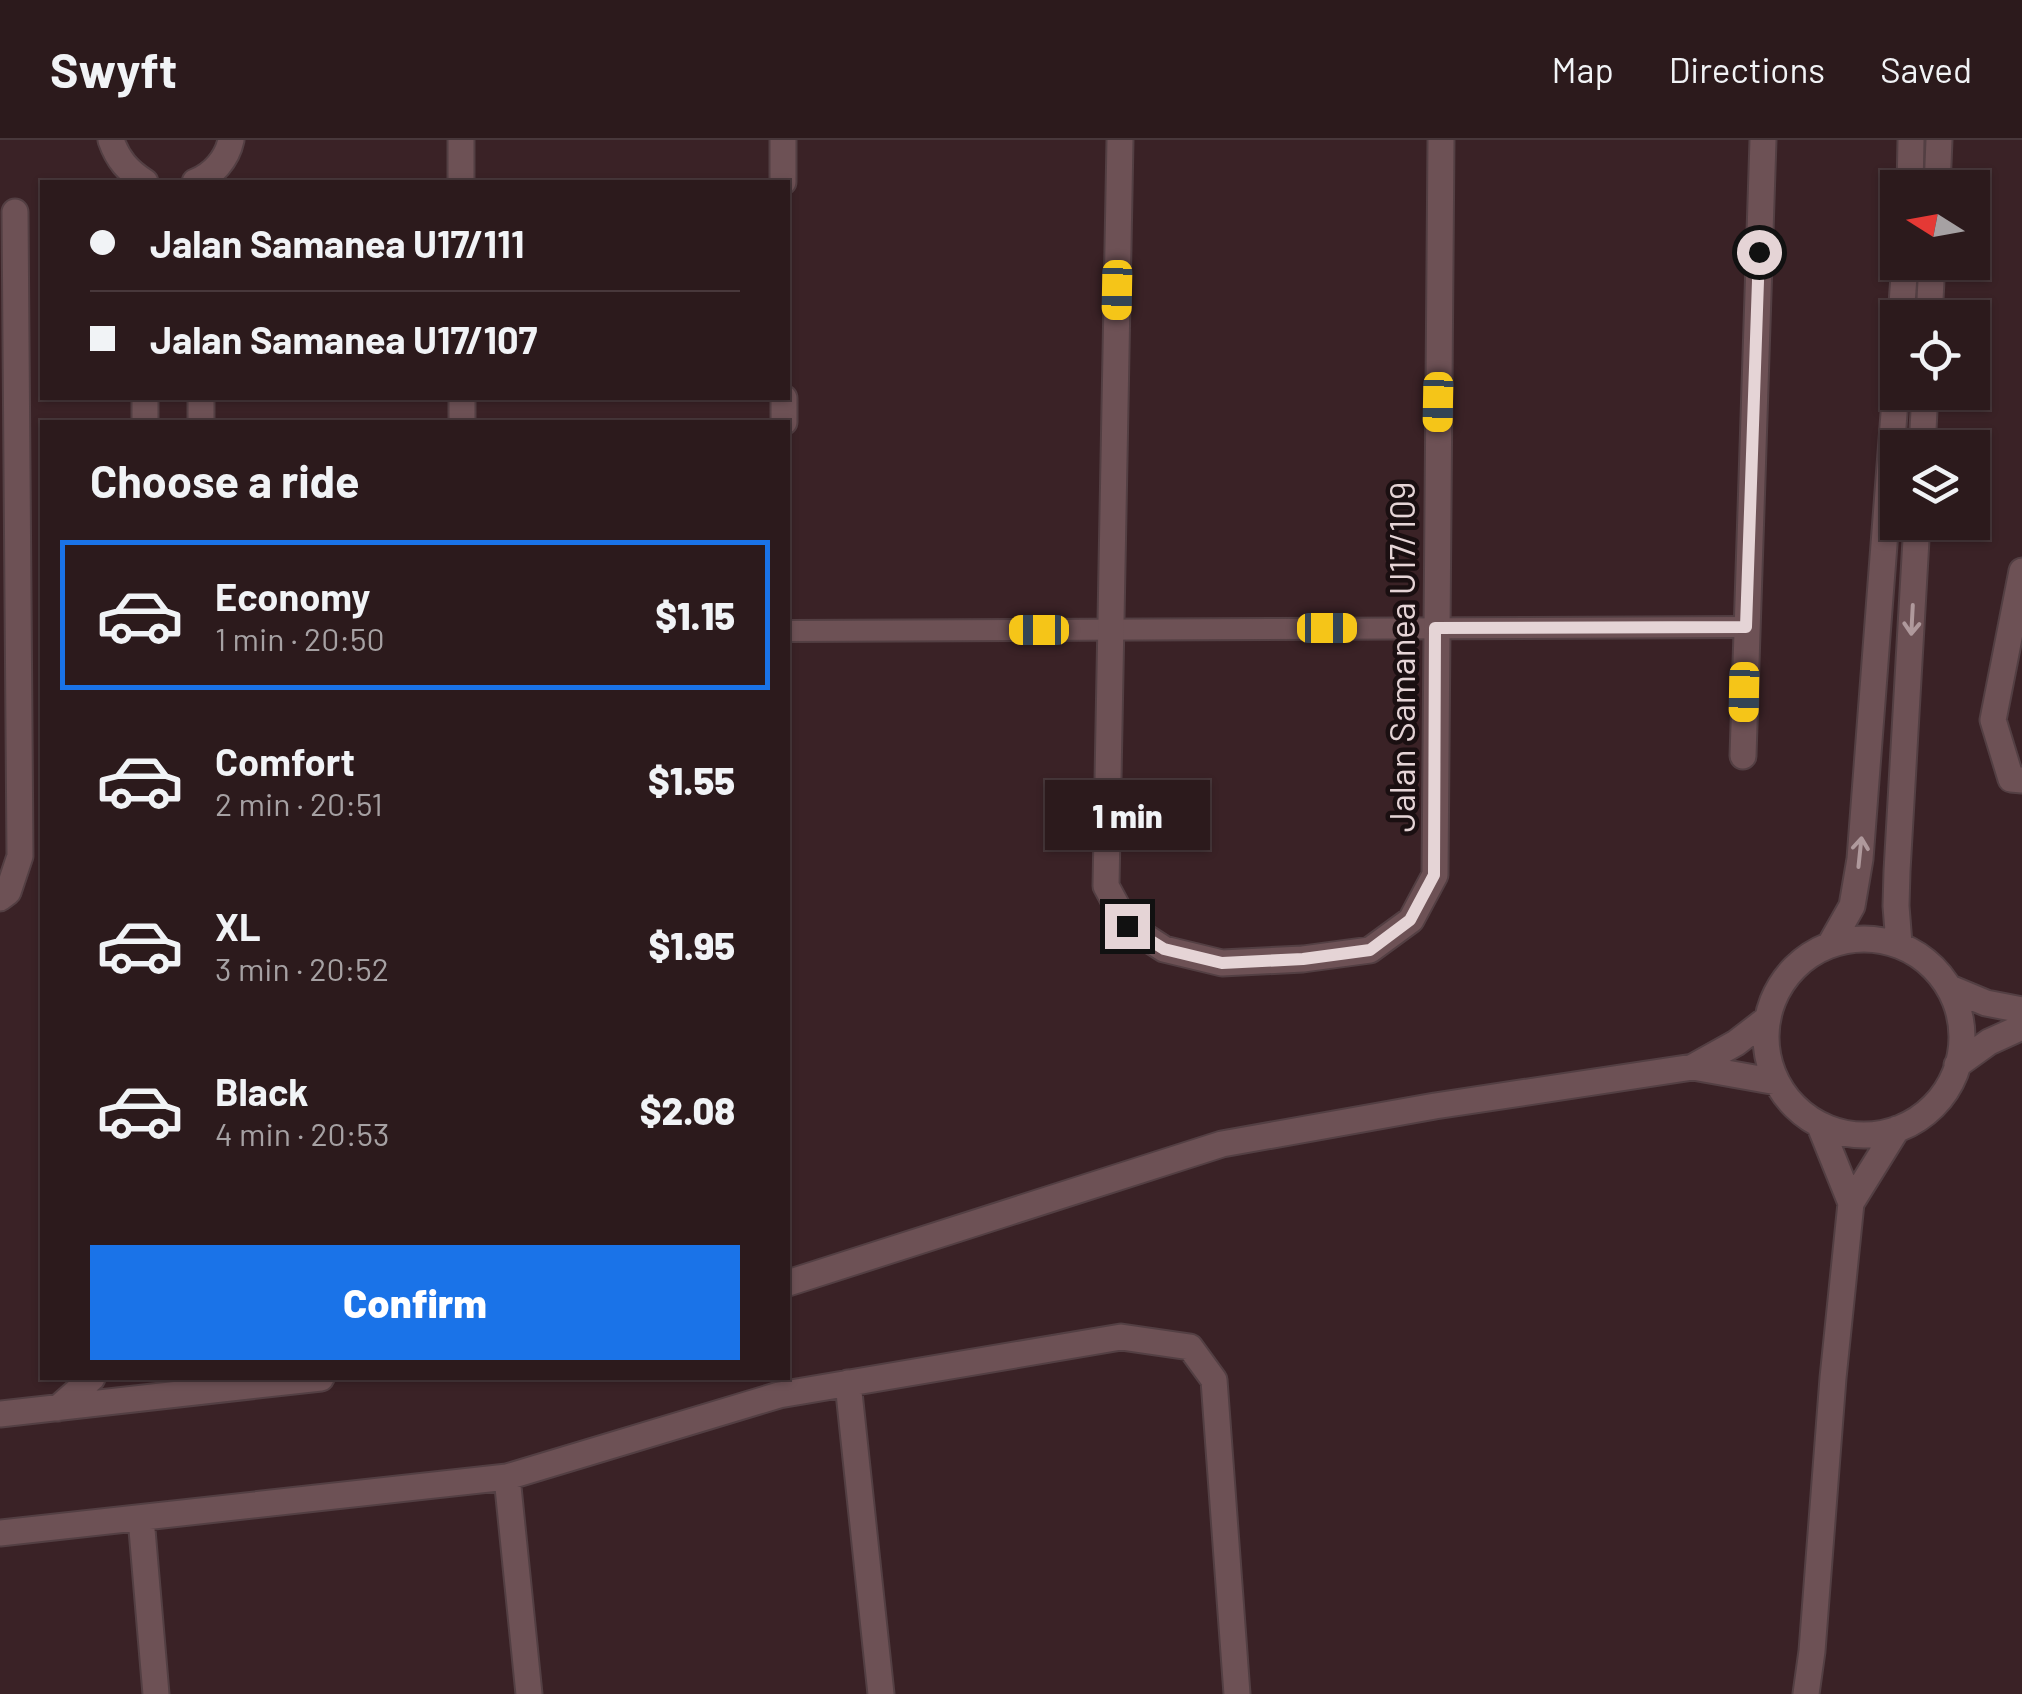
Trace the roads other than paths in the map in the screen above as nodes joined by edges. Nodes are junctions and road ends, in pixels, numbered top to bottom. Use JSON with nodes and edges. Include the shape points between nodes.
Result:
{"nodes":[{"id":1,"x":111,"y":140,"type":"edge"},
{"id":2,"x":231,"y":140,"type":"edge"},
{"id":3,"x":461,"y":140,"type":"edge"},
{"id":4,"x":783,"y":140,"type":"edge"},
{"id":5,"x":1120,"y":140,"type":"edge"},
{"id":6,"x":1441,"y":140,"type":"edge"},
{"id":7,"x":1762,"y":140,"type":"edge"},
{"id":8,"x":1912,"y":140,"type":"edge"},
{"id":9,"x":1939,"y":140,"type":"edge"},
{"id":10,"x":1911,"y":170,"type":"edge"},
{"id":11,"x":1937,"y":170,"type":"edge"},
{"id":12,"x":142,"y":180,"type":"edge"},
{"id":13,"x":201,"y":180,"type":"edge"},
{"id":14,"x":461,"y":180,"type":"edge"},
{"id":15,"x":783,"y":180,"type":"edge"},
{"id":16,"x":15,"y":212,"type":"dead end"},
{"id":17,"x":1894,"y":410,"type":"edge"},
{"id":18,"x":10,"y":523,"type":"edge"},
{"id":19,"x":1916,"y":540,"type":"edge"},
{"id":20,"x":2022,"y":571,"type":"edge"},
{"id":21,"x":1746,"y":627,"type":"junction"},
{"id":22,"x":1435,"y":628,"type":"junction"},
{"id":23,"x":1111,"y":630,"type":"junction"},
{"id":24,"x":790,"y":631,"type":"edge"},
{"id":25,"x":1743,"y":756,"type":"dead end"},
{"id":26,"x":2017,"y":780,"type":"edge"},
{"id":27,"x":0,"y":898,"type":"edge"},
{"id":28,"x":1831,"y":943,"type":"junction"},
{"id":29,"x":1899,"y":944,"type":"junction"},
{"id":30,"x":1950,"y":988,"type":"junction"},
{"id":31,"x":2022,"y":1010,"type":"edge"},
{"id":32,"x":1767,"y":1019,"type":"junction"},
{"id":33,"x":2022,"y":1027,"type":"edge"},
{"id":34,"x":1957,"y":1065,"type":"junction"},
{"id":35,"x":1693,"y":1067,"type":"junction"},
{"id":36,"x":1776,"y":1082,"type":"junction"},
{"id":37,"x":1820,"y":1126,"type":"junction"},
{"id":38,"x":1897,"y":1129,"type":"junction"},
{"id":39,"x":1851,"y":1204,"type":"junction"},
{"id":40,"x":790,"y":1282,"type":"edge"},
{"id":41,"x":90,"y":1380,"type":"edge"},
{"id":42,"x":283,"y":1380,"type":"edge"},
{"id":43,"x":848,"y":1383,"type":"junction"},
{"id":44,"x":202,"y":1385,"type":"edge"},
{"id":45,"x":148,"y":1388,"type":"edge"},
{"id":46,"x":58,"y":1408,"type":"junction"},
{"id":47,"x":0,"y":1414,"type":"edge"},
{"id":48,"x":507,"y":1477,"type":"junction"},
{"id":49,"x":141,"y":1518,"type":"junction"},
{"id":50,"x":0,"y":1533,"type":"edge"},
{"id":51,"x":156,"y":1694,"type":"edge"},
{"id":52,"x":529,"y":1694,"type":"edge"},
{"id":53,"x":880,"y":1694,"type":"edge"},
{"id":54,"x":1237,"y":1694,"type":"edge"},
{"id":55,"x":1806,"y":1694,"type":"edge"}],
"edges":[{"from":1,"to":12,"type":"street","via":[[128,171]]},
{"from":2,"to":13,"type":"street","via":[[219,166]]},
{"from":3,"to":14,"type":"street"},
{"from":4,"to":15,"type":"street"},
{"from":5,"to":23,"type":"street"},
{"from":6,"to":22,"type":"street","name":"Jalan Samanea U17/109"},
{"from":7,"to":21,"type":"street"},
{"from":8,"to":10,"type":"street"},
{"from":9,"to":11,"type":"street"},
{"from":16,"to":18,"type":"street"},
{"from":28,"to":17,"type":"street","one_way":true,"via":[[1852,906],[1860,859]]},
{"from":18,"to":27,"type":"street","via":[[20,856]]},
{"from":19,"to":29,"type":"street","one_way":true},
{"from":20,"to":26,"type":"street","via":[[1993,720]]},
{"from":21,"to":22,"type":"lane"},
{"from":21,"to":25,"type":"street"},
{"from":22,"to":23,"type":"lane"},
{"from":22,"to":23,"type":"street","name":"Jalan Samanea U17/109","via":[[1434,875],[1410,920],[1370,950],[1222,963],[1164,949],[1127,926],[1106,886]]},
{"from":23,"to":24,"type":"lane"},
{"from":28,"to":29,"type":"street","via":[[1865,938]]},
{"from":28,"to":32,"type":"street","via":[[1801,960],[1779,986]]},
{"from":29,"to":30,"type":"street","via":[[1928,962]]},
{"from":30,"to":31,"type":"street"},
{"from":30,"to":34,"type":"street","via":[[1961,1020]]},
{"from":32,"to":35,"type":"street"},
{"from":32,"to":36,"type":"street"},
{"from":33,"to":34,"type":"street"},
{"from":34,"to":38,"type":"street","via":[[1934,1106]]},
{"from":35,"to":36,"type":"street"},
{"from":35,"to":40,"type":"street","via":[[1222,1144]]},
{"from":36,"to":37,"type":"street","via":[[1794,1108]]},
{"from":37,"to":38,"type":"street","via":[[1849,1135]]},
{"from":37,"to":39,"type":"street"},
{"from":38,"to":39,"type":"street"},
{"from":39,"to":55,"type":"street"},
{"from":41,"to":46,"type":"street"},
{"from":42,"to":44,"type":"street"},
{"from":43,"to":48,"type":"street","via":[[779,1395]]},
{"from":43,"to":53,"type":"street"},
{"from":43,"to":54,"type":"street","via":[[1122,1337],[1190,1347],[1214,1380]]},
{"from":44,"to":45,"type":"street"},
{"from":45,"to":46,"type":"street"},
{"from":46,"to":47,"type":"street"},
{"from":48,"to":49,"type":"street"},
{"from":48,"to":52,"type":"street"},
{"from":49,"to":50,"type":"street"},
{"from":49,"to":51,"type":"street"}]}
